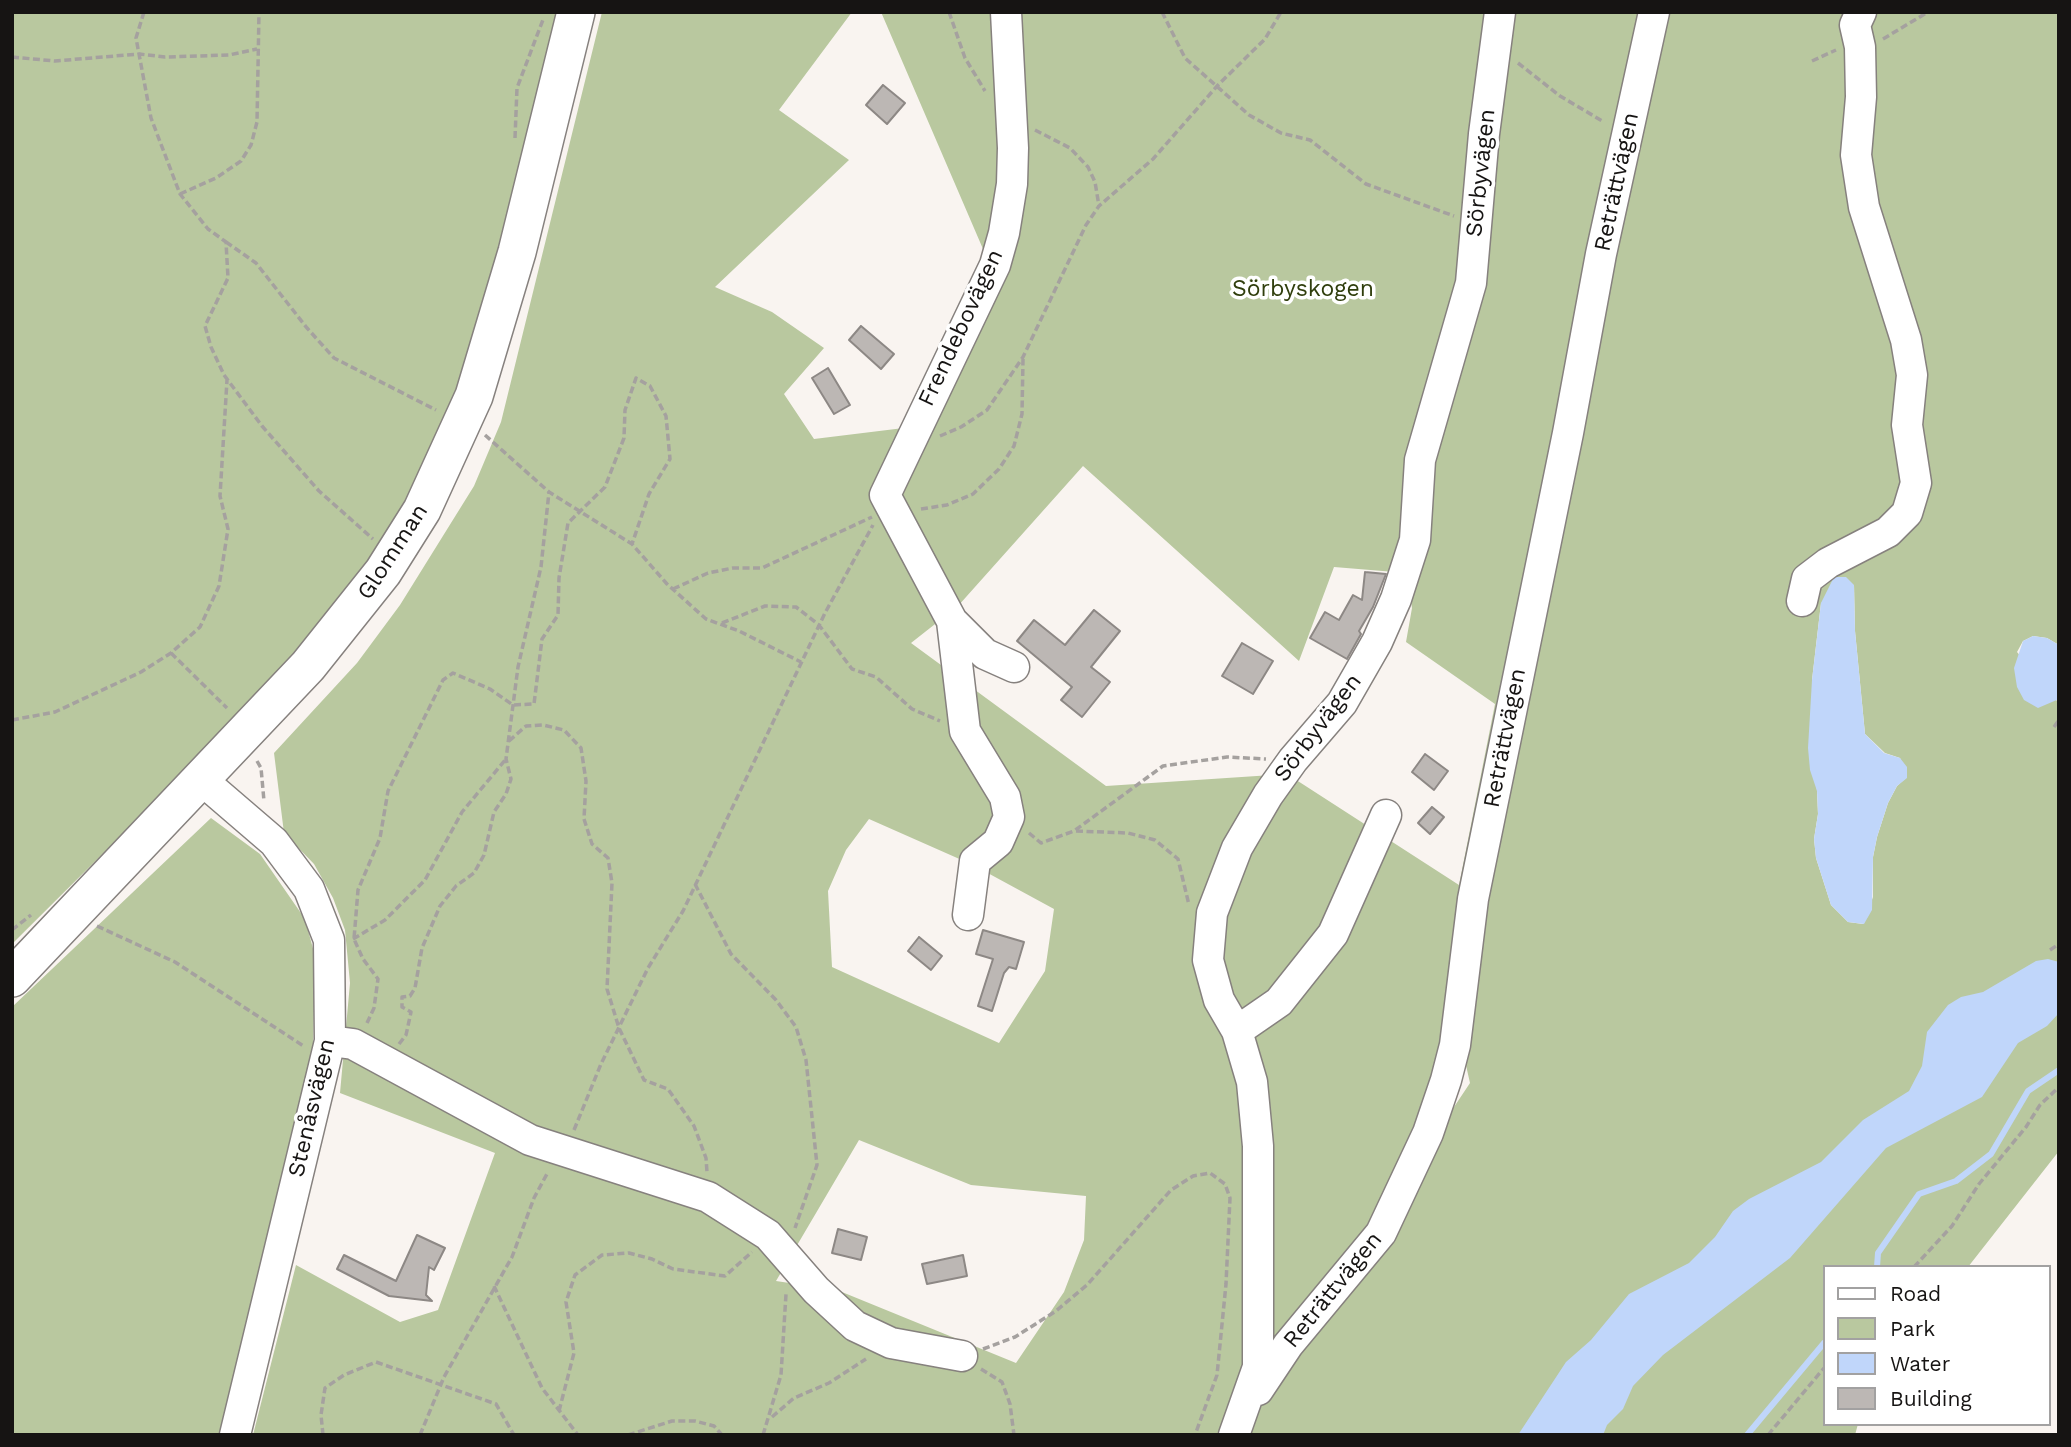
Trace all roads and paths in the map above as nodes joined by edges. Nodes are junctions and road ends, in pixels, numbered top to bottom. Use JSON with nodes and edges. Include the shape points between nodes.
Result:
{"nodes":[{"id":1,"x":144,"y":12,"type":"edge"},
{"id":2,"x":259,"y":12,"type":"edge"},
{"id":3,"x":546,"y":12,"type":"edge"},
{"id":4,"x":576,"y":12,"type":"edge"},
{"id":5,"x":1006,"y":12,"type":"edge"},
{"id":6,"x":1162,"y":12,"type":"edge"},
{"id":7,"x":1281,"y":12,"type":"edge"},
{"id":8,"x":1500,"y":12,"type":"edge"},
{"id":9,"x":1654,"y":12,"type":"edge"},
{"id":10,"x":1861,"y":12,"type":"edge"},
{"id":11,"x":1496,"y":47,"type":"junction"},
{"id":12,"x":257,"y":49,"type":"junction"},
{"id":13,"x":139,"y":54,"type":"junction"},
{"id":14,"x":12,"y":57,"type":"edge"},
{"id":15,"x":1218,"y":85,"type":"junction"},
{"id":16,"x":1627,"y":135,"type":"junction"},
{"id":17,"x":514,"y":147,"type":"dead end"},
{"id":18,"x":180,"y":194,"type":"junction"},
{"id":19,"x":1476,"y":222,"type":"junction"},
{"id":20,"x":226,"y":242,"type":"junction"},
{"id":21,"x":1023,"y":357,"type":"junction"},
{"id":22,"x":227,"y":380,"type":"junction"},
{"id":23,"x":454,"y":416,"type":"junction"},
{"id":24,"x":937,"y":437,"type":"dead end"},
{"id":25,"x":549,"y":492,"type":"junction"},
{"id":26,"x":581,"y":512,"type":"junction"},
{"id":27,"x":893,"y":512,"type":"junction"},
{"id":28,"x":380,"y":531,"type":"dead end"},
{"id":29,"x":374,"y":540,"type":"junction"},
{"id":30,"x":632,"y":544,"type":"junction"},
{"id":31,"x":368,"y":549,"type":"dead end"},
{"id":32,"x":673,"y":589,"type":"junction"},
{"id":33,"x":1802,"y":601,"type":"dead end"},
{"id":34,"x":952,"y":621,"type":"junction"},
{"id":35,"x":720,"y":624,"type":"junction"},
{"id":36,"x":819,"y":625,"type":"junction"},
{"id":37,"x":171,"y":653,"type":"junction"},
{"id":38,"x":801,"y":662,"type":"junction"},
{"id":39,"x":1014,"y":667,"type":"dead end"},
{"id":40,"x":235,"y":701,"type":"dead end"},
{"id":41,"x":513,"y":705,"type":"junction"},
{"id":42,"x":12,"y":720,"type":"edge"},
{"id":43,"x":2059,"y":720,"type":"edge"},
{"id":44,"x":233,"y":724,"type":"junction"},
{"id":45,"x":2054,"y":727,"type":"dead end"},
{"id":46,"x":965,"y":731,"type":"junction"},
{"id":47,"x":508,"y":743,"type":"junction"},
{"id":48,"x":506,"y":760,"type":"junction"},
{"id":49,"x":1293,"y":760,"type":"junction"},
{"id":50,"x":203,"y":780,"type":"junction"},
{"id":51,"x":1005,"y":797,"type":"junction"},
{"id":52,"x":1385,"y":815,"type":"dead end"},
{"id":53,"x":1074,"y":831,"type":"junction"},
{"id":54,"x":263,"y":833,"type":"junction"},
{"id":55,"x":695,"y":884,"type":"junction"},
{"id":56,"x":73,"y":915,"type":"junction"},
{"id":57,"x":968,"y":915,"type":"dead end"},
{"id":58,"x":1192,"y":916,"type":"dead end"},
{"id":59,"x":341,"y":939,"type":"junction"},
{"id":60,"x":2059,"y":944,"type":"edge"},
{"id":61,"x":2050,"y":950,"type":"dead end"},
{"id":62,"x":18,"y":962,"type":"edge"},
{"id":63,"x":375,"y":1027,"type":"dead end"},
{"id":64,"x":619,"y":1028,"type":"junction"},
{"id":65,"x":1237,"y":1031,"type":"junction"},
{"id":66,"x":396,"y":1048,"type":"dead end"},
{"id":67,"x":327,"y":1051,"type":"junction"},
{"id":68,"x":2059,"y":1087,"type":"edge"},
{"id":69,"x":559,"y":1150,"type":"junction"},
{"id":70,"x":708,"y":1197,"type":"junction"},
{"id":71,"x":778,"y":1246,"type":"junction"},
{"id":72,"x":1916,"y":1265,"type":"edge"},
{"id":73,"x":494,"y":1286,"type":"junction"},
{"id":74,"x":891,"y":1342,"type":"junction"},
{"id":75,"x":962,"y":1356,"type":"junction"},
{"id":76,"x":1822,"y":1370,"type":"edge"},
{"id":77,"x":441,"y":1386,"type":"junction"},
{"id":78,"x":559,"y":1411,"type":"junction"},
{"id":79,"x":770,"y":1419,"type":"junction"},
{"id":80,"x":1239,"y":1424,"type":"edge"},
{"id":81,"x":235,"y":1435,"type":"edge"},
{"id":82,"x":323,"y":1435,"type":"edge"},
{"id":83,"x":420,"y":1435,"type":"edge"},
{"id":84,"x":514,"y":1435,"type":"edge"},
{"id":85,"x":578,"y":1435,"type":"edge"},
{"id":86,"x":628,"y":1435,"type":"edge"},
{"id":87,"x":722,"y":1435,"type":"edge"},
{"id":88,"x":763,"y":1435,"type":"edge"},
{"id":89,"x":1014,"y":1435,"type":"edge"},
{"id":90,"x":1195,"y":1435,"type":"edge"},
{"id":91,"x":1768,"y":1435,"type":"edge"}],
"edges":[{"from":1,"to":13,"type":"path","via":[[136,38]]},
{"from":2,"to":12,"type":"path"},
{"from":3,"to":17,"type":"path","via":[[517,88]]},
{"from":4,"to":23,"type":"main road","name":"Glomman","via":[[517,252]]},
{"from":5,"to":27,"type":"street","name":"Frendebovägen","via":[[1013,148],[1004,233],[995,265],[885,495]]},
{"from":6,"to":15,"type":"path","via":[[1185,58]]},
{"from":7,"to":15,"type":"path","via":[[1265,39]]},
{"from":8,"to":11,"type":"street","name":"Sörbyvägen"},
{"from":9,"to":16,"type":"street","name":"Reträttvägen"},
{"from":10,"to":33,"type":"street","via":[[1855,25],[1861,97],[1856,155],[1864,207],[1906,340],[1912,375],[1907,425],[1916,483],[1907,513],[1888,532],[1807,579]]},
{"from":11,"to":16,"type":"path","via":[[1560,96]]},
{"from":11,"to":19,"type":"street","name":"Sörbyvägen"},
{"from":12,"to":13,"type":"path","via":[[229,55]]},
{"from":12,"to":18,"type":"path","via":[[257,122],[251,145],[241,160],[216,178]]},
{"from":13,"to":14,"type":"path","via":[[55,61]]},
{"from":13,"to":18,"type":"path","via":[[151,118]]},
{"from":15,"to":19,"type":"path","via":[[1249,116],[1281,133],[1310,140],[1366,184]]},
{"from":15,"to":21,"type":"path","via":[[1153,159],[1099,206]]},
{"from":16,"to":80,"type":"street","name":"Reträttvägen","via":[[1473,899],[1455,1045],[1446,1080],[1428,1132],[1381,1233],[1288,1345]]},
{"from":18,"to":20,"type":"path","via":[[208,229]]},
{"from":19,"to":49,"type":"street","name":"Sörbyvägen","via":[[1471,283],[1420,460],[1415,540],[1396,599],[1342,703]]},
{"from":20,"to":22,"type":"path","via":[[228,278],[205,326]]},
{"from":20,"to":23,"type":"path","via":[[256,263],[334,358]]},
{"from":21,"to":24,"type":"path","via":[[987,410]]},
{"from":21,"to":27,"type":"path","via":[[1022,414],[1014,446],[999,469],[973,494],[947,505]]},
{"from":22,"to":29,"type":"path","via":[[319,491]]},
{"from":22,"to":37,"type":"path","via":[[220,496],[228,529],[219,586],[200,627]]},
{"from":23,"to":25,"type":"path"},
{"from":23,"to":44,"type":"main road","name":"Glomman","via":[[422,510],[383,572],[308,666]]},
{"from":25,"to":26,"type":"path"},
{"from":25,"to":41,"type":"path","via":[[541,567]]},
{"from":26,"to":30,"type":"path"},
{"from":26,"to":30,"type":"path","via":[[605,487],[624,438],[625,410],[636,378],[650,386],[666,416],[670,459],[649,494]]},
{"from":26,"to":41,"type":"path","via":[[568,523],[558,615],[542,639],[534,704]]},
{"from":27,"to":34,"type":"street","name":"Frendebovägen"},
{"from":28,"to":29,"type":"path"},
{"from":29,"to":31,"type":"path"},
{"from":30,"to":32,"type":"path"},
{"from":32,"to":35,"type":"path","via":[[706,619]]},
{"from":32,"to":36,"type":"path","via":[[708,573],[762,568],[879,514]]},
{"from":34,"to":39,"type":"street","via":[[985,654]]},
{"from":34,"to":46,"type":"street"},
{"from":35,"to":36,"type":"path","via":[[765,606],[796,607]]},
{"from":35,"to":38,"type":"path"},
{"from":36,"to":38,"type":"path"},
{"from":36,"to":46,"type":"path","via":[[852,669],[876,677],[912,709]]},
{"from":37,"to":42,"type":"path","via":[[55,712]]},
{"from":37,"to":44,"type":"path"},
{"from":38,"to":55,"type":"path"},
{"from":40,"to":44,"type":"path"},
{"from":41,"to":47,"type":"path"},
{"from":41,"to":59,"type":"path","via":[[453,673],[443,680],[388,791],[380,838]]},
{"from":43,"to":45,"type":"path"},
{"from":44,"to":50,"type":"main road","name":"Glomman"},
{"from":44,"to":54,"type":"path","via":[[261,768]]},
{"from":46,"to":51,"type":"street"},
{"from":47,"to":48,"type":"path"},
{"from":47,"to":64,"type":"path","via":[[526,726],[543,725],[564,730],[581,748],[586,781],[583,819],[592,844],[608,858],[612,883],[607,989]]},
{"from":48,"to":59,"type":"path","via":[[462,812],[425,880],[385,920]]},
{"from":48,"to":66,"type":"path","via":[[511,779],[494,812],[484,855],[474,873],[439,906],[422,948],[415,988],[410,996],[402,997],[402,1007],[411,1012],[406,1035]]},
{"from":49,"to":53,"type":"path","via":[[1227,757],[1163,766]]},
{"from":49,"to":65,"type":"street","name":"Sörbyvägen","via":[[1237,848],[1212,913],[1208,960],[1219,1000]]},
{"from":50,"to":54,"type":"street","name":"Stenåsvägen"},
{"from":50,"to":56,"type":"main road","name":"Glomman"},
{"from":51,"to":53,"type":"path","via":[[1031,837],[1041,843]]},
{"from":51,"to":57,"type":"street","via":[[1009,817],[998,842],[975,861]]},
{"from":52,"to":65,"type":"street","via":[[1334,934],[1279,1002]]},
{"from":53,"to":58,"type":"path","via":[[1128,833],[1155,840],[1178,859]]},
{"from":54,"to":59,"type":"street","name":"Stenåsvägen","via":[[309,889]]},
{"from":55,"to":64,"type":"path"},
{"from":55,"to":71,"type":"path","via":[[731,954],[796,1027],[806,1060],[817,1165]]},
{"from":56,"to":62,"type":"main road","name":"Glomman"},
{"from":56,"to":67,"type":"path","via":[[175,962]]},
{"from":59,"to":63,"type":"path","via":[[378,979],[366,1023]]},
{"from":59,"to":67,"type":"street","name":"Stenåsvägen"},
{"from":60,"to":61,"type":"path"},
{"from":64,"to":69,"type":"path","via":[[579,1122]]},
{"from":64,"to":70,"type":"path","via":[[643,1080],[668,1089],[694,1126],[706,1158]]},
{"from":65,"to":80,"type":"street","name":"Sörbyvägen","via":[[1252,1082],[1258,1146],[1258,1367]]},
{"from":67,"to":69,"type":"street","via":[[353,1044],[488,1119]]},
{"from":67,"to":81,"type":"street","name":"Stenåsvägen"},
{"from":68,"to":72,"type":"path","via":[[1979,1184],[1952,1226]]},
{"from":69,"to":70,"type":"street"},
{"from":69,"to":73,"type":"path","via":[[534,1198],[512,1257]]},
{"from":70,"to":71,"type":"street"},
{"from":71,"to":74,"type":"street","via":[[855,1326]]},
{"from":71,"to":78,"type":"path","via":[[725,1276],[673,1269],[629,1253],[602,1255],[575,1275],[566,1302],[574,1353]]},
{"from":71,"to":79,"type":"path","via":[[781,1376]]},
{"from":73,"to":77,"type":"path"},
{"from":73,"to":78,"type":"path","via":[[542,1388]]},
{"from":74,"to":75,"type":"street"},
{"from":74,"to":79,"type":"path","via":[[829,1383],[794,1398]]},
{"from":75,"to":89,"type":"path","via":[[1002,1382]]},
{"from":75,"to":90,"type":"path","via":[[1016,1338],[1056,1311],[1087,1284],[1171,1190],[1210,1172],[1225,1184],[1230,1198],[1226,1284],[1217,1376]]},
{"from":76,"to":91,"type":"path"},
{"from":77,"to":82,"type":"path","via":[[376,1362],[344,1375],[325,1388]]},
{"from":77,"to":83,"type":"path"},
{"from":77,"to":84,"type":"path","via":[[496,1404]]},
{"from":78,"to":85,"type":"path"},
{"from":79,"to":88,"type":"path"},
{"from":86,"to":87,"type":"path","via":[[672,1421],[714,1426]]}]}
